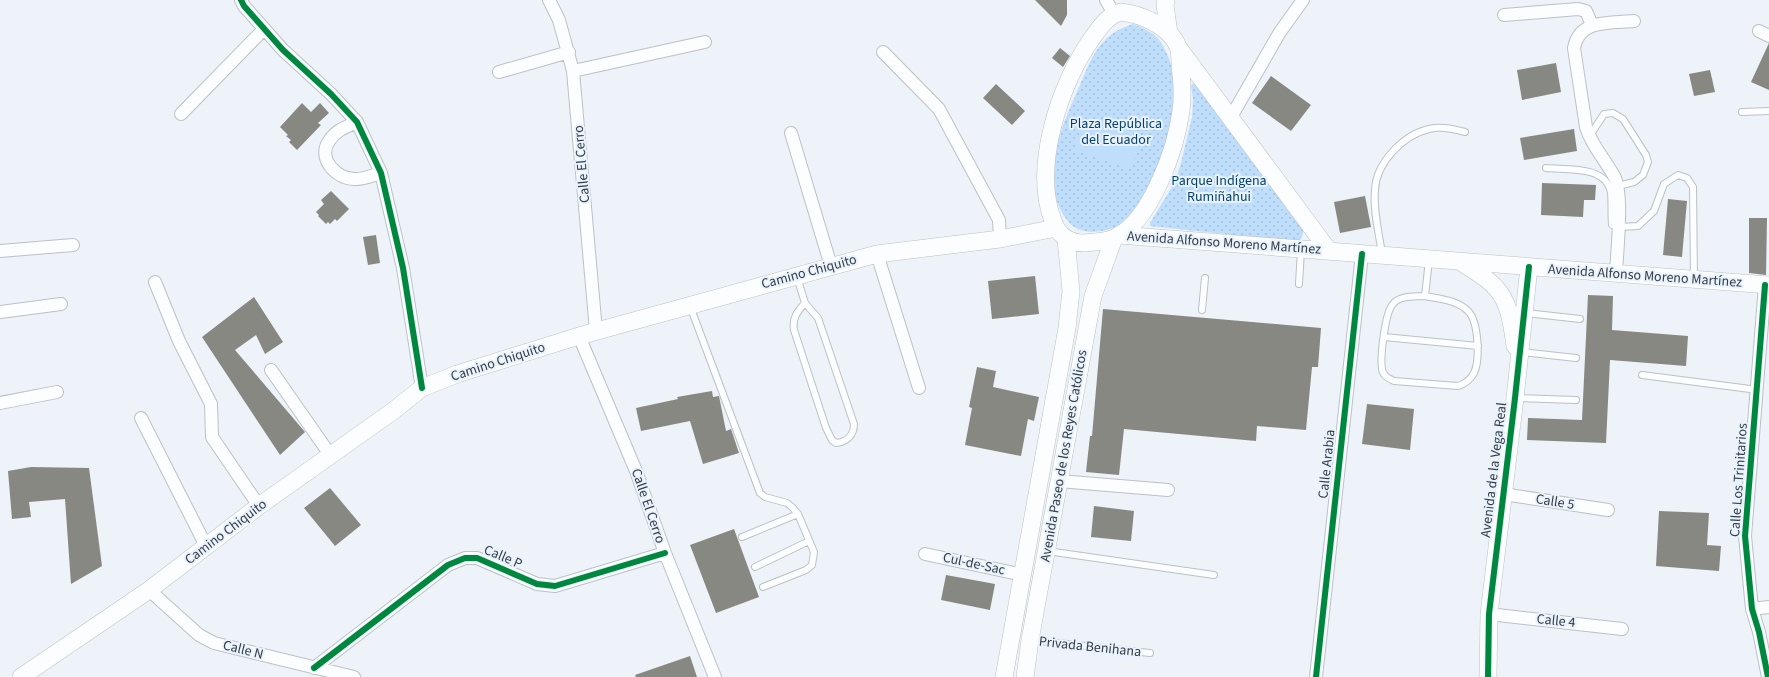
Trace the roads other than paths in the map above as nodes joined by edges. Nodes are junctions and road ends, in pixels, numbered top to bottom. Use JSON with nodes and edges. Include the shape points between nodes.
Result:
{"nodes":[{"id":1,"x":241,"y":0,"type":"edge"},
{"id":2,"x":550,"y":0,"type":"edge"},
{"id":3,"x":1166,"y":0,"type":"edge"},
{"id":4,"x":1303,"y":0,"type":"edge"},
{"id":5,"x":1117,"y":7,"type":"edge"},
{"id":6,"x":1504,"y":15,"type":"dead end"},
{"id":7,"x":1634,"y":21,"type":"dead end"},
{"id":8,"x":1592,"y":25,"type":"junction"},
{"id":9,"x":264,"y":29,"type":"junction"},
{"id":10,"x":1173,"y":41,"type":"junction"},
{"id":11,"x":705,"y":42,"type":"dead end"},
{"id":12,"x":569,"y":52,"type":"junction"},
{"id":13,"x":883,"y":52,"type":"dead end"},
{"id":14,"x":574,"y":71,"type":"junction"},
{"id":15,"x":499,"y":72,"type":"dead end"},
{"id":16,"x":1769,"y":111,"type":"edge"},
{"id":17,"x":1742,"y":112,"type":"dead end"},
{"id":18,"x":181,"y":114,"type":"dead end"},
{"id":19,"x":1231,"y":116,"type":"junction"},
{"id":20,"x":357,"y":122,"type":"junction"},
{"id":21,"x":1465,"y":132,"type":"dead end"},
{"id":22,"x":791,"y":133,"type":"dead end"},
{"id":23,"x":1589,"y":137,"type":"junction"},
{"id":24,"x":1546,"y":168,"type":"dead end"},
{"id":25,"x":381,"y":172,"type":"junction"},
{"id":26,"x":1618,"y":186,"type":"junction"},
{"id":27,"x":1619,"y":227,"type":"junction"},
{"id":28,"x":1061,"y":233,"type":"junction"},
{"id":29,"x":1116,"y":236,"type":"junction"},
{"id":30,"x":1000,"y":240,"type":"junction"},
{"id":31,"x":73,"y":245,"type":"dead end"},
{"id":32,"x":1301,"y":249,"type":"junction"},
{"id":33,"x":0,"y":250,"type":"edge"},
{"id":34,"x":1329,"y":251,"type":"junction"},
{"id":35,"x":877,"y":254,"type":"junction"},
{"id":36,"x":1362,"y":254,"type":"junction"},
{"id":37,"x":1382,"y":255,"type":"junction"},
{"id":38,"x":1429,"y":259,"type":"junction"},
{"id":39,"x":1459,"y":261,"type":"junction"},
{"id":40,"x":831,"y":266,"type":"junction"},
{"id":41,"x":1529,"y":267,"type":"junction"},
{"id":42,"x":1616,"y":274,"type":"junction"},
{"id":43,"x":797,"y":276,"type":"junction"},
{"id":44,"x":1205,"y":278,"type":"dead end"},
{"id":45,"x":1694,"y":279,"type":"junction"},
{"id":46,"x":156,"y":282,"type":"dead end"},
{"id":47,"x":1299,"y":284,"type":"dead end"},
{"id":48,"x":1767,"y":285,"type":"edge"},
{"id":49,"x":1425,"y":296,"type":"junction"},
{"id":50,"x":61,"y":304,"type":"dead end"},
{"id":51,"x":804,"y":304,"type":"junction"},
{"id":52,"x":690,"y":305,"type":"junction"},
{"id":53,"x":1202,"y":310,"type":"dead end"},
{"id":54,"x":0,"y":312,"type":"edge"},
{"id":55,"x":1524,"y":312,"type":"junction"},
{"id":56,"x":1580,"y":319,"type":"dead end"},
{"id":57,"x":596,"y":332,"type":"junction"},
{"id":58,"x":579,"y":336,"type":"junction"},
{"id":59,"x":1384,"y":337,"type":"junction"},
{"id":60,"x":1478,"y":346,"type":"junction"},
{"id":61,"x":1519,"y":358,"type":"junction"},
{"id":62,"x":1576,"y":358,"type":"dead end"},
{"id":63,"x":272,"y":370,"type":"dead end"},
{"id":64,"x":1642,"y":375,"type":"dead end"},
{"id":65,"x":422,"y":388,"type":"junction"},
{"id":66,"x":919,"y":388,"type":"dead end"},
{"id":67,"x":1758,"y":390,"type":"junction"},
{"id":68,"x":58,"y":392,"type":"dead end"},
{"id":69,"x":1515,"y":398,"type":"junction"},
{"id":70,"x":1576,"y":400,"type":"dead end"},
{"id":71,"x":0,"y":403,"type":"edge"},
{"id":72,"x":141,"y":418,"type":"dead end"},
{"id":73,"x":331,"y":456,"type":"junction"},
{"id":74,"x":1059,"y":481,"type":"junction"},
{"id":75,"x":1168,"y":490,"type":"dead end"},
{"id":76,"x":1503,"y":494,"type":"junction"},
{"id":77,"x":259,"y":506,"type":"junction"},
{"id":78,"x":1608,"y":510,"type":"dead end"},
{"id":79,"x":798,"y":514,"type":"junction"},
{"id":80,"x":742,"y":537,"type":"dead end"},
{"id":81,"x":809,"y":541,"type":"junction"},
{"id":82,"x":206,"y":546,"type":"junction"},
{"id":83,"x":1046,"y":551,"type":"junction"},
{"id":84,"x":664,"y":553,"type":"junction"},
{"id":85,"x":925,"y":554,"type":"dead end"},
{"id":86,"x":755,"y":566,"type":"dead end"},
{"id":87,"x":1023,"y":575,"type":"junction"},
{"id":88,"x":1214,"y":575,"type":"dead end"},
{"id":89,"x":763,"y":587,"type":"dead end"},
{"id":90,"x":149,"y":590,"type":"junction"},
{"id":91,"x":1769,"y":607,"type":"edge"},
{"id":92,"x":1752,"y":609,"type":"junction"},
{"id":93,"x":1489,"y":614,"type":"junction"},
{"id":94,"x":1622,"y":628,"type":"dead end"},
{"id":95,"x":1010,"y":638,"type":"junction"},
{"id":96,"x":1030,"y":640,"type":"junction"},
{"id":97,"x":1150,"y":653,"type":"dead end"},
{"id":98,"x":314,"y":668,"type":"junction"},
{"id":99,"x":21,"y":677,"type":"edge"},
{"id":100,"x":354,"y":677,"type":"edge"},
{"id":101,"x":715,"y":677,"type":"edge"},
{"id":102,"x":1004,"y":677,"type":"edge"},
{"id":103,"x":1024,"y":677,"type":"edge"},
{"id":104,"x":1316,"y":677,"type":"edge"},
{"id":105,"x":1488,"y":677,"type":"edge"},
{"id":106,"x":1768,"y":677,"type":"edge"}],
"edges":[{"from":1,"to":9,"type":"street"},
{"from":2,"to":12,"type":"street","name":"Calle El Cerro"},
{"from":3,"to":10,"type":"main road"},
{"from":4,"to":19,"type":"street","via":[[1280,32]]},
{"from":5,"to":10,"type":"main road","via":[[1155,23]]},
{"from":5,"to":28,"type":"main road","via":[[1079,57],[1061,96],[1052,130],[1046,164],[1046,191],[1050,214]]},
{"from":6,"to":8,"type":"street","via":[[1578,9],[1586,11]]},
{"from":7,"to":8,"type":"street"},
{"from":8,"to":23,"type":"street","via":[[1578,35],[1574,48]]},
{"from":9,"to":18,"type":"street"},
{"from":9,"to":20,"type":"street"},
{"from":10,"to":19,"type":"main road","name":"Avenida Alfonso Moreno Martínez"},
{"from":10,"to":29,"type":"main road","via":[[1181,73],[1181,109],[1174,145],[1146,206],[1130,227]]},
{"from":11,"to":14,"type":"street"},
{"from":12,"to":14,"type":"street","name":"Calle El Cerro"},
{"from":12,"to":15,"type":"street"},
{"from":13,"to":30,"type":"street","via":[[940,109],[999,220]]},
{"from":14,"to":57,"type":"street","name":"Calle El Cerro"},
{"from":16,"to":17,"type":"lane"},
{"from":19,"to":34,"type":"main road","name":"Avenida Alfonso Moreno Martínez"},
{"from":20,"to":25,"type":"street"},
{"from":20,"to":25,"type":"street","via":[[338,130],[328,142],[328,162],[333,171],[343,178],[354,179]]},
{"from":21,"to":37,"type":"lane","via":[[1447,128],[1429,129],[1406,140],[1383,163],[1374,189]]},
{"from":22,"to":40,"type":"street"},
{"from":23,"to":26,"type":"street"},
{"from":23,"to":26,"type":"lane","via":[[1604,114],[1613,113],[1623,119],[1646,155],[1648,162],[1643,175],[1634,182]]},
{"from":24,"to":27,"type":"lane","via":[[1588,171],[1599,176],[1607,183],[1611,193],[1612,225]]},
{"from":25,"to":65,"type":"street","via":[[403,268]]},
{"from":26,"to":27,"type":"street"},
{"from":27,"to":42,"type":"street"},
{"from":27,"to":45,"type":"lane","via":[[1638,226],[1654,211],[1664,184],[1678,175],[1687,178],[1692,187]]},
{"from":28,"to":29,"type":"main road","via":[[1080,243],[1096,242]]},
{"from":28,"to":30,"type":"main road","name":"Camino Chiquito"},
{"from":28,"to":87,"type":"main road","name":"Avenida Paseo de los Reyes Católicos","via":[[1071,291],[1067,328]]},
{"from":29,"to":32,"type":"main road","name":"Avenida Alfonso Moreno Martínez"},
{"from":29,"to":74,"type":"main road","name":"Avenida Paseo de los Reyes Católicos","via":[[1093,296]]},
{"from":30,"to":35,"type":"main road","name":"Camino Chiquito"},
{"from":31,"to":33,"type":"street"},
{"from":32,"to":34,"type":"main road","name":"Avenida Alfonso Moreno Martínez"},
{"from":32,"to":47,"type":"lane"},
{"from":34,"to":36,"type":"main road","name":"Avenida Alfonso Moreno Martínez"},
{"from":35,"to":40,"type":"main road","name":"Camino Chiquito"},
{"from":35,"to":66,"type":"street"},
{"from":36,"to":37,"type":"main road","name":"Avenida Alfonso Moreno Martínez"},
{"from":36,"to":104,"type":"street","name":"Calle Arabia"},
{"from":37,"to":38,"type":"main road","name":"Avenida Alfonso Moreno Martínez"},
{"from":38,"to":39,"type":"main road","name":"Avenida Alfonso Moreno Martínez"},
{"from":38,"to":49,"type":"lane"},
{"from":39,"to":41,"type":"main road","name":"Avenida Alfonso Moreno Martínez"},
{"from":39,"to":61,"type":"main road","via":[[1496,288],[1510,316]]},
{"from":40,"to":43,"type":"main road","name":"Camino Chiquito"},
{"from":41,"to":42,"type":"main road","name":"Avenida Alfonso Moreno Martínez"},
{"from":41,"to":55,"type":"main road","name":"Avenida de la Vega Real"},
{"from":42,"to":45,"type":"main road","name":"Avenida Alfonso Moreno Martínez"},
{"from":43,"to":51,"type":"lane"},
{"from":43,"to":52,"type":"main road","name":"Camino Chiquito"},
{"from":44,"to":53,"type":"lane"},
{"from":45,"to":48,"type":"main road","name":"Avenida Alfonso Moreno Martínez"},
{"from":46,"to":77,"type":"street","via":[[179,341],[211,404],[212,437]]},
{"from":48,"to":67,"type":"street","name":"Calle Los Trinitarios"},
{"from":49,"to":59,"type":"lane","via":[[1401,298],[1393,304],[1388,313]]},
{"from":49,"to":60,"type":"lane","via":[[1459,304],[1470,312],[1475,323]]},
{"from":50,"to":54,"type":"street"},
{"from":51,"to":51,"type":"lane","via":[[793,322],[794,330],[826,428],[832,440],[836,443],[844,442],[851,435],[854,424],[818,318]]},
{"from":52,"to":57,"type":"main road","name":"Camino Chiquito"},
{"from":52,"to":79,"type":"lane","via":[[760,493],[764,497],[787,504]]},
{"from":55,"to":56,"type":"lane"},
{"from":55,"to":61,"type":"main road","name":"Avenida de la Vega Real"},
{"from":57,"to":58,"type":"main road","name":"Camino Chiquito"},
{"from":58,"to":65,"type":"main road","name":"Camino Chiquito","via":[[457,374]]},
{"from":58,"to":84,"type":"street","name":"Calle El Cerro","via":[[636,471]]},
{"from":59,"to":60,"type":"lane"},
{"from":59,"to":60,"type":"lane","via":[[1382,369],[1386,377],[1394,381],[1458,386],[1465,384],[1474,373]]},
{"from":61,"to":62,"type":"lane"},
{"from":61,"to":69,"type":"main road","name":"Avenida de la Vega Real"},
{"from":63,"to":73,"type":"street"},
{"from":64,"to":67,"type":"lane"},
{"from":65,"to":73,"type":"main road","name":"Camino Chiquito"},
{"from":67,"to":92,"type":"street","name":"Calle Los Trinitarios","via":[[1745,536]]},
{"from":68,"to":71,"type":"street"},
{"from":69,"to":70,"type":"lane"},
{"from":69,"to":76,"type":"main road","name":"Avenida de la Vega Real"},
{"from":72,"to":82,"type":"street"},
{"from":73,"to":77,"type":"main road","name":"Camino Chiquito"},
{"from":74,"to":75,"type":"street"},
{"from":74,"to":83,"type":"main road","name":"Avenida Paseo de los Reyes Católicos"},
{"from":76,"to":78,"type":"street","name":"Calle 5"},
{"from":76,"to":93,"type":"main road","name":"Avenida de la Vega Real"},
{"from":77,"to":82,"type":"main road","name":"Camino Chiquito"},
{"from":79,"to":80,"type":"lane"},
{"from":79,"to":81,"type":"lane"},
{"from":81,"to":86,"type":"lane"},
{"from":81,"to":89,"type":"lane","via":[[814,552],[812,565],[806,570]]},
{"from":82,"to":90,"type":"main road","name":"Camino Chiquito"},
{"from":83,"to":88,"type":"lane"},
{"from":83,"to":96,"type":"main road","name":"Avenida Paseo de los Reyes Católicos"},
{"from":84,"to":98,"type":"street","name":"Calle P","via":[[555,586],[531,582],[483,559],[471,557],[458,560]]},
{"from":84,"to":101,"type":"street","name":"Calle El Cerro"},
{"from":85,"to":87,"type":"street","name":"Cul-de-Sac"},
{"from":87,"to":95,"type":"main road","name":"Avenida Paseo de los Reyes Católicos"},
{"from":90,"to":98,"type":"street","name":"Calle N","via":[[199,635],[214,643]]},
{"from":90,"to":99,"type":"main road","name":"Camino Chiquito"},
{"from":91,"to":92,"type":"street"},
{"from":92,"to":106,"type":"street","name":"Calle Los Trinitarios"},
{"from":93,"to":94,"type":"street","name":"Calle 4"},
{"from":93,"to":105,"type":"main road","name":"Avenida de la Vega Real"},
{"from":95,"to":96,"type":"street"},
{"from":95,"to":102,"type":"main road","name":"Avenida Paseo de los Reyes Católicos"},
{"from":96,"to":97,"type":"lane","name":"Privada Benihana"},
{"from":96,"to":103,"type":"main road","name":"Avenida Paseo de los Reyes Católicos"},
{"from":98,"to":100,"type":"street","name":"Calle N"}]}
